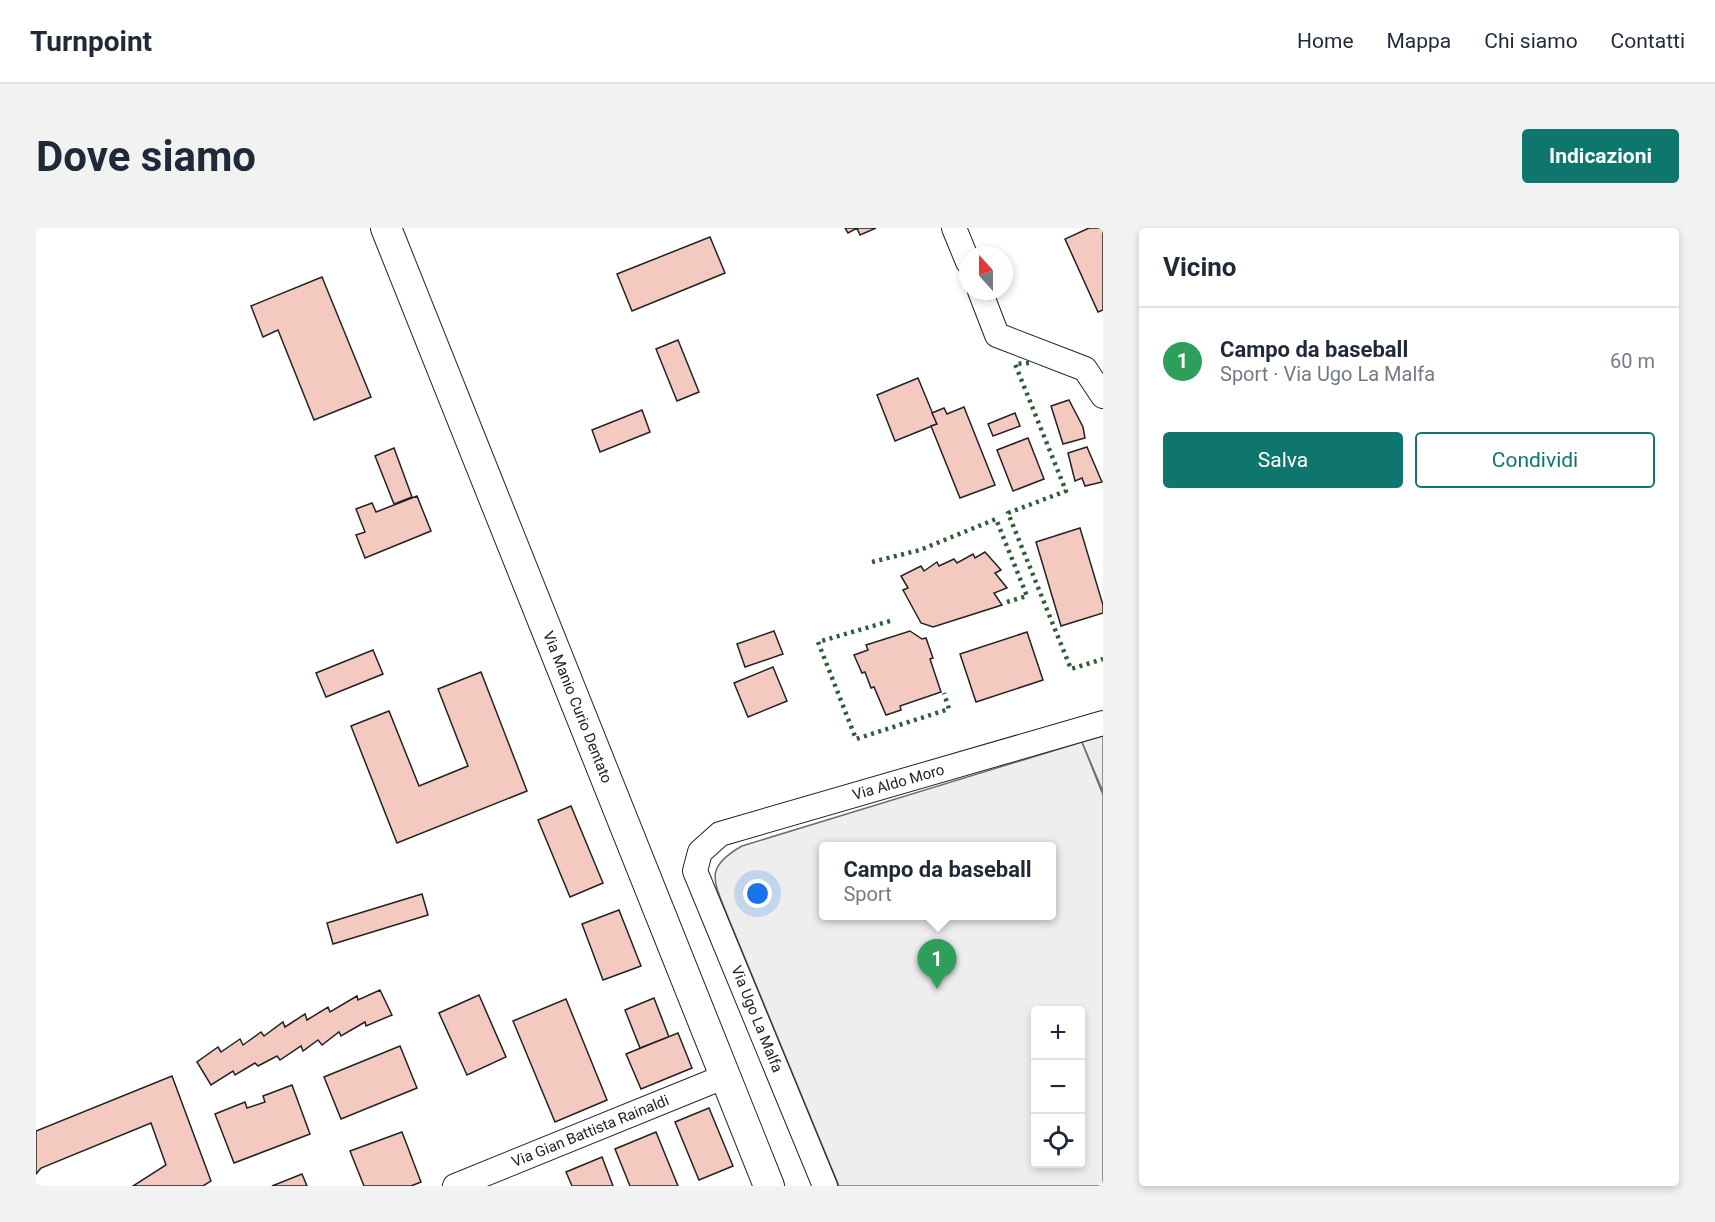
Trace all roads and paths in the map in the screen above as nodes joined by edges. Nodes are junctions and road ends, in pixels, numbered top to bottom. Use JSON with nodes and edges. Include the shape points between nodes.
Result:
{"nodes":[{"id":1,"x":386,"y":228,"type":"edge"},
{"id":2,"x":954,"y":228,"type":"edge"},
{"id":3,"x":961,"y":246,"type":"edge"},
{"id":4,"x":983,"y":300,"type":"edge"},
{"id":5,"x":1103,"y":396,"type":"edge"},
{"id":6,"x":1103,"y":723,"type":"edge"},
{"id":7,"x":700,"y":852,"type":"joint"},
{"id":8,"x":726,"y":1076,"type":"junction"},
{"id":9,"x":471,"y":1183,"type":"edge"},
{"id":10,"x":770,"y":1186,"type":"edge"},
{"id":11,"x":825,"y":1186,"type":"edge"}],
"edges":[{"from":1,"to":8,"type":"main road","name":"Via Manio Curio Dentato"},
{"from":2,"to":3,"type":"street"},
{"from":4,"to":5,"type":"street","via":[[997,335],[1085,369]]},
{"from":6,"to":7,"type":"street","name":"Via Aldo Moro","via":[[720,834]]},
{"from":7,"to":11,"type":"street","name":"Via Ugo La Malfa","via":[[696,871]]},
{"from":8,"to":9,"type":"street","name":"Via Gian Battista Rainaldi"},
{"from":8,"to":10,"type":"main road","name":"Via Manio Curio Dentato"}]}
